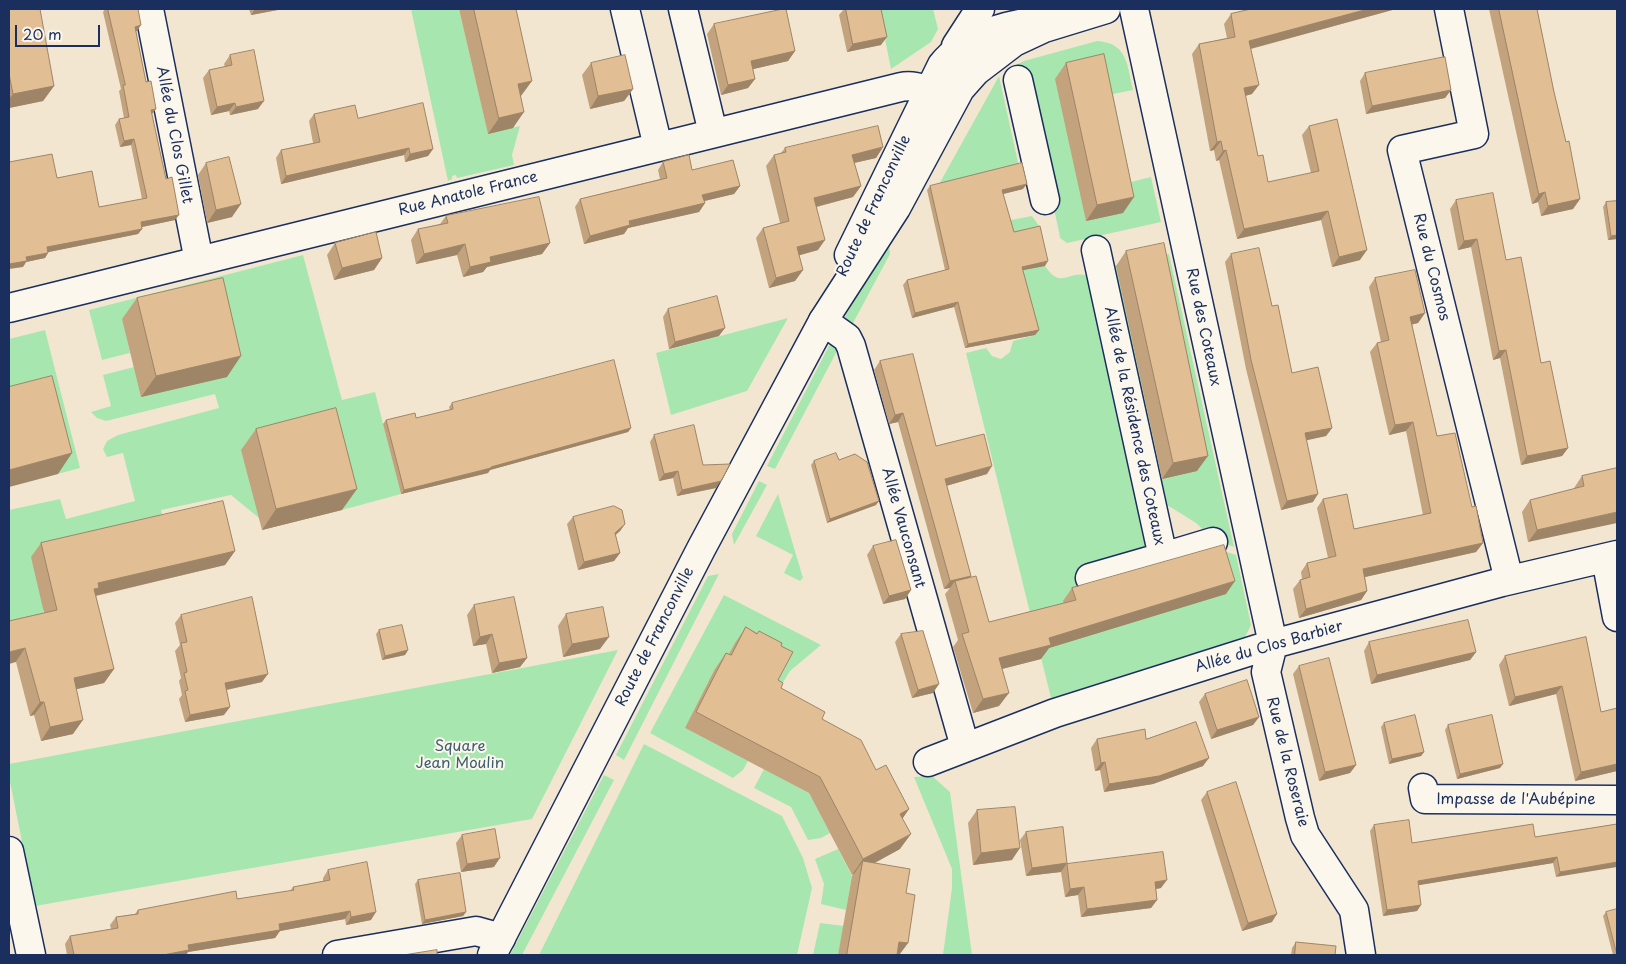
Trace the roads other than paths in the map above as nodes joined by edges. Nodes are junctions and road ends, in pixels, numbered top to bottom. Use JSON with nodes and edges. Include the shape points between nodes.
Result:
{"nodes":[{"id":1,"x":148,"y":9,"type":"edge"},
{"id":2,"x":625,"y":9,"type":"edge"},
{"id":3,"x":683,"y":9,"type":"edge"},
{"id":4,"x":1106,"y":9,"type":"edge"},
{"id":5,"x":1134,"y":9,"type":"edge"},
{"id":6,"x":1449,"y":9,"type":"edge"},
{"id":7,"x":1060,"y":13,"type":"edge"},
{"id":8,"x":975,"y":33,"type":"edge"},
{"id":9,"x":1018,"y":80,"type":"dead end"},
{"id":10,"x":937,"y":105,"type":"junction"},
{"id":11,"x":713,"y":133,"type":"junction"},
{"id":12,"x":658,"y":147,"type":"junction"},
{"id":13,"x":1045,"y":200,"type":"dead end"},
{"id":14,"x":1096,"y":250,"type":"dead end"},
{"id":15,"x":199,"y":261,"type":"junction"},
{"id":16,"x":9,"y":308,"type":"edge"},
{"id":17,"x":823,"y":321,"type":"junction"},
{"id":18,"x":1213,"y":542,"type":"dead end"},
{"id":19,"x":1612,"y":556,"type":"edge"},
{"id":20,"x":1163,"y":557,"type":"junction"},
{"id":21,"x":1090,"y":578,"type":"dead end"},
{"id":22,"x":1509,"y":580,"type":"junction"},
{"id":23,"x":1617,"y":616,"type":"edge"},
{"id":24,"x":1272,"y":644,"type":"junction"},
{"id":25,"x":965,"y":748,"type":"junction"},
{"id":26,"x":928,"y":762,"type":"dead end"},
{"id":27,"x":1423,"y":788,"type":"dead end"},
{"id":28,"x":1617,"y":800,"type":"edge"},
{"id":29,"x":9,"y":851,"type":"edge"},
{"id":30,"x":496,"y":946,"type":"edge"},
{"id":31,"x":31,"y":955,"type":"edge"},
{"id":32,"x":337,"y":955,"type":"edge"},
{"id":33,"x":1361,"y":955,"type":"edge"}],
"edges":[{"from":1,"to":15,"type":"street","name":"Allée du Clos Gillet"},
{"from":2,"to":12,"type":"street"},
{"from":3,"to":11,"type":"street"},
{"from":4,"to":7,"type":"street","name":"Route de Franconville"},
{"from":5,"to":24,"type":"street","name":"Rue des Coteaux"},
{"from":6,"to":22,"type":"street","name":"Rue du Cosmos","via":[[1474,134],[1402,150]]},
{"from":7,"to":8,"type":"street","name":"Route de Franconville","via":[[1044,28]]},
{"from":8,"to":10,"type":"street","name":"Route de Franconville"},
{"from":8,"to":10,"type":"street","name":"Route de Franconville","via":[[976,71],[960,89]]},
{"from":9,"to":13,"type":"street"},
{"from":10,"to":11,"type":"street","name":"Rue Anatole France","via":[[907,85]]},
{"from":10,"to":17,"type":"street","name":"Route de Franconville","via":[[896,208]]},
{"from":11,"to":12,"type":"street","name":"Rue Anatole France"},
{"from":12,"to":15,"type":"street","name":"Rue Anatole France"},
{"from":14,"to":20,"type":"street","name":"Allée de la Résidence des Coteaux"},
{"from":15,"to":16,"type":"street","name":"Rue Anatole France"},
{"from":17,"to":25,"type":"street","name":"Allée Vauconsant","via":[[847,338],[851,346]]},
{"from":17,"to":30,"type":"street","name":"Route de Franconville"},
{"from":18,"to":20,"type":"street"},
{"from":19,"to":22,"type":"street","name":"Allée du Clos Barbier"},
{"from":19,"to":23,"type":"street"},
{"from":20,"to":21,"type":"street","name":"Allée de la Résidence des Coteaux"},
{"from":22,"to":24,"type":"street","name":"Allée du Clos Barbier"},
{"from":24,"to":25,"type":"street","name":"Allée du Clos Barbier","via":[[1055,713]]},
{"from":24,"to":33,"type":"street","name":"Rue de la Roseraie","via":[[1266,672],[1300,818],[1305,835],[1354,910]]},
{"from":25,"to":26,"type":"street","name":"Allée du Clos Barbier"},
{"from":27,"to":28,"type":"street","name":"Impasse de l'Aubépine","via":[[1426,800]]},
{"from":29,"to":31,"type":"street"},
{"from":30,"to":32,"type":"street","via":[[476,931]]}]}
